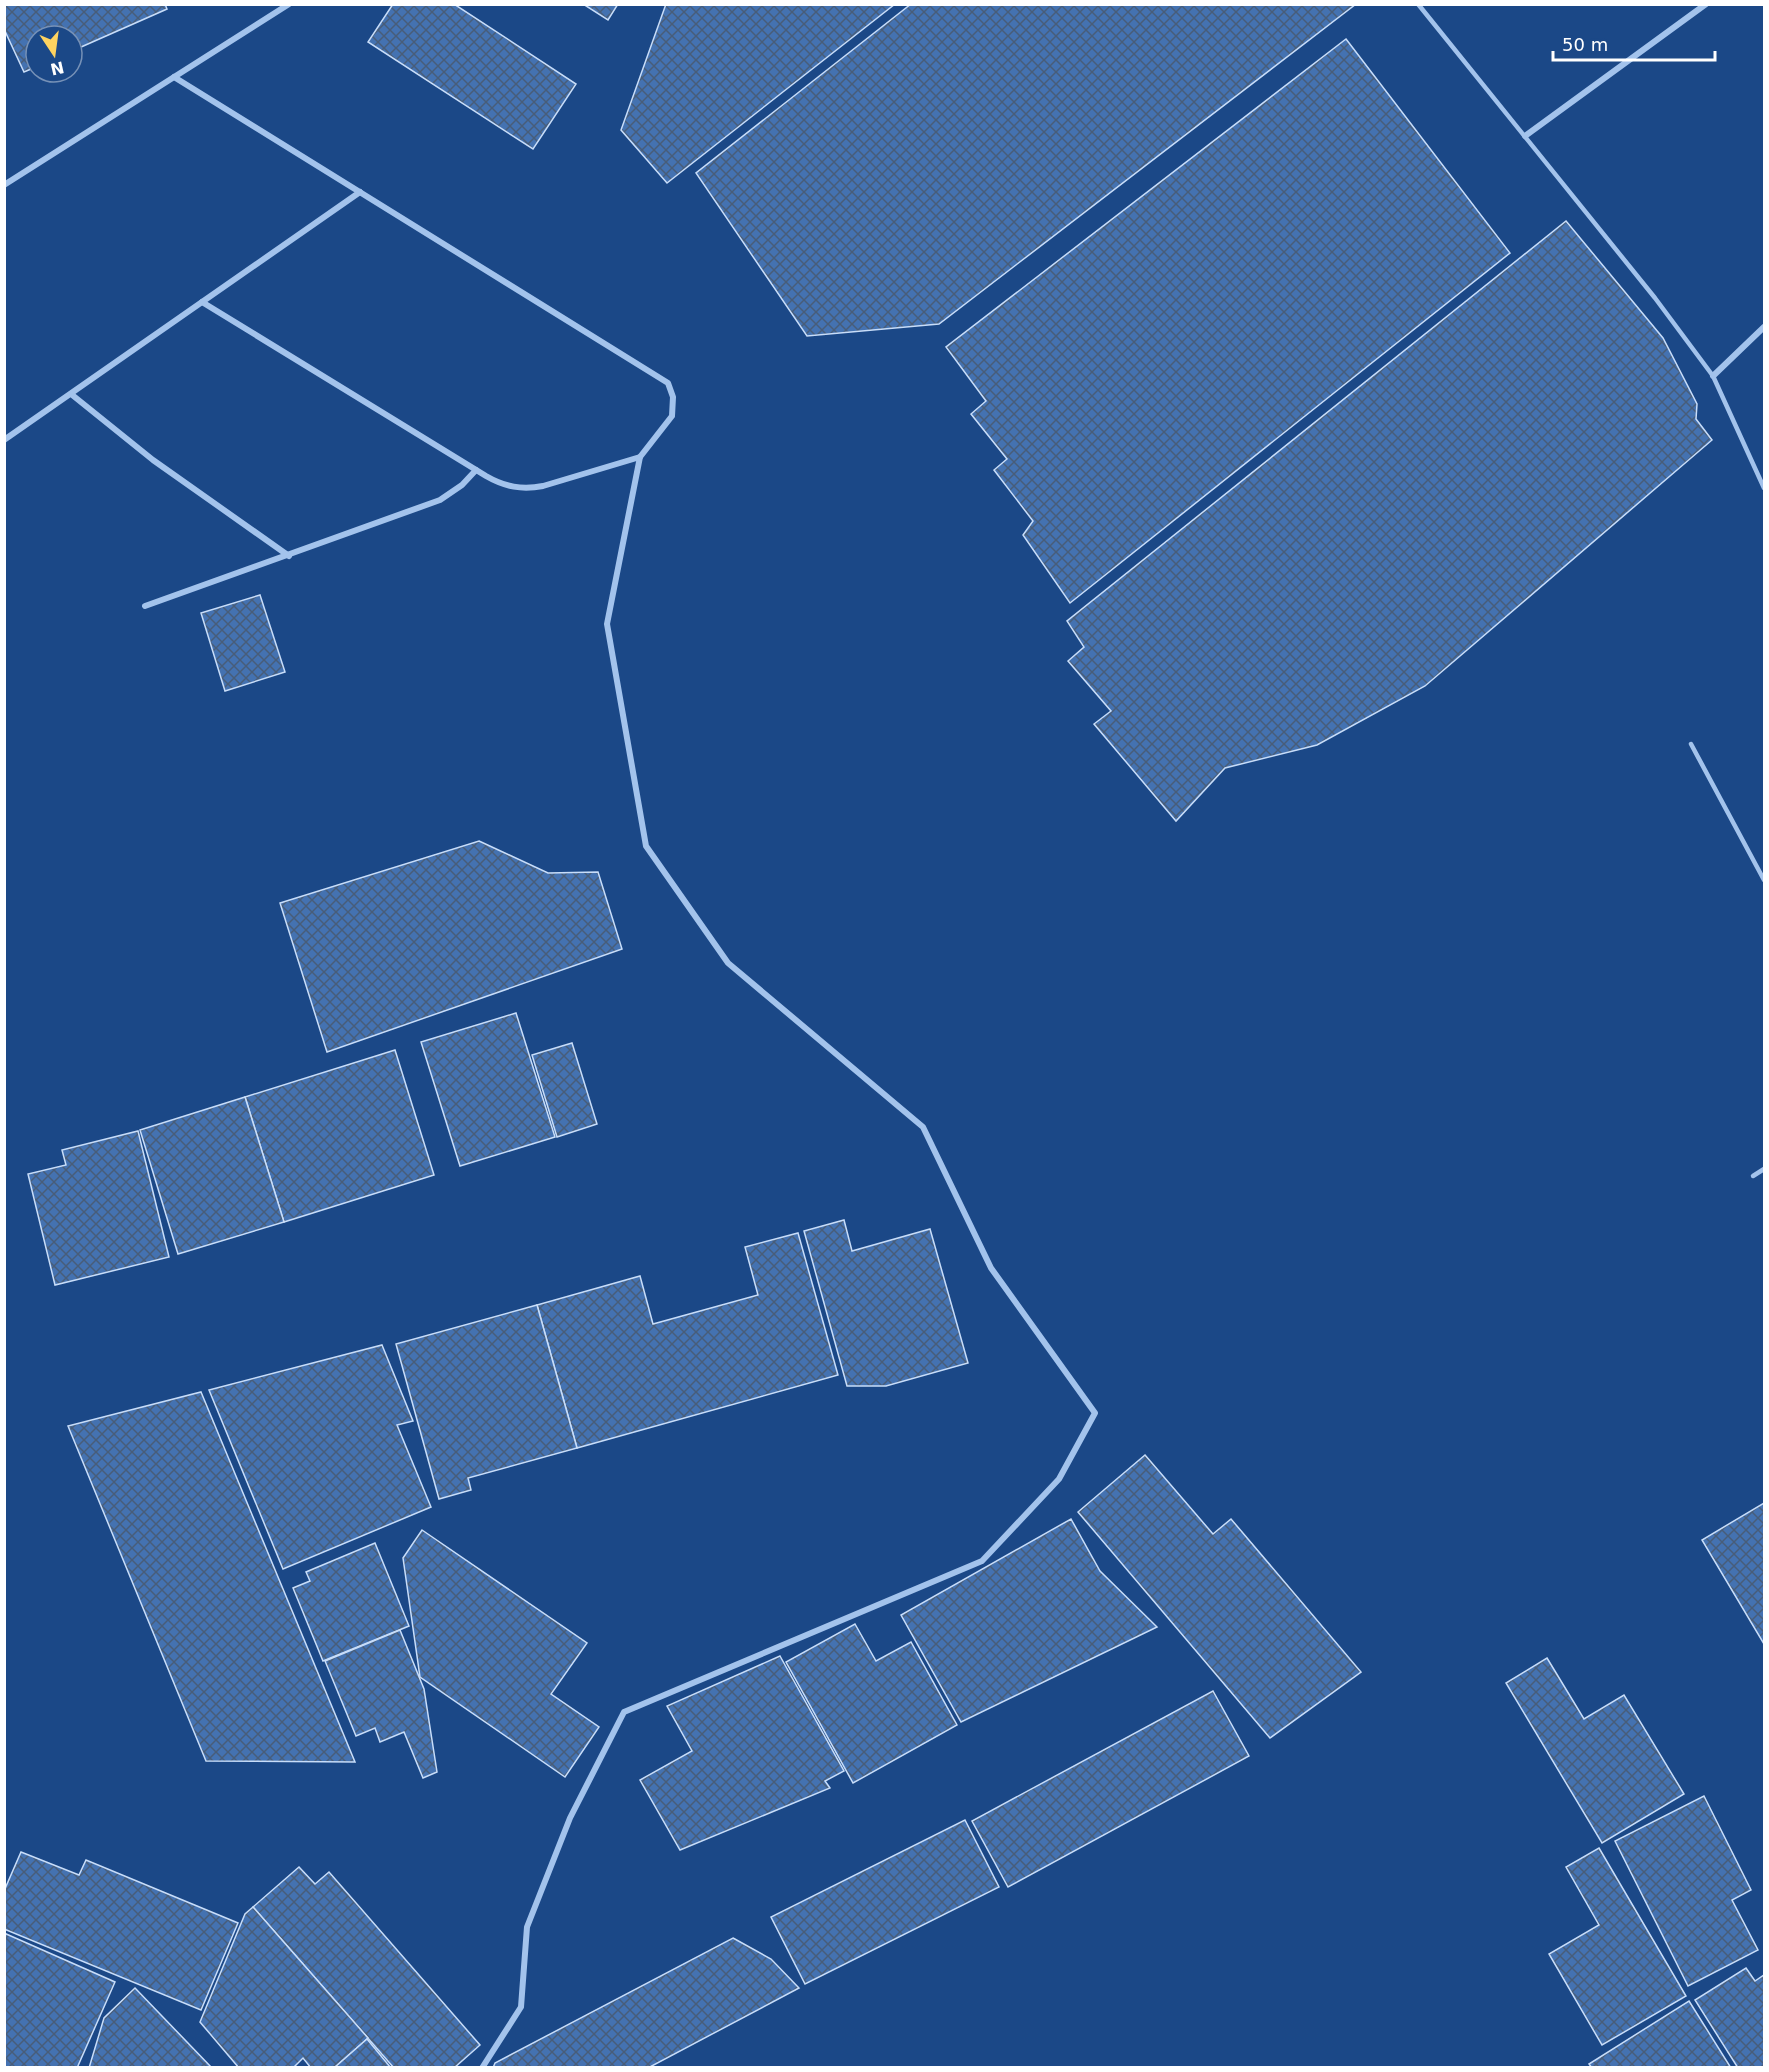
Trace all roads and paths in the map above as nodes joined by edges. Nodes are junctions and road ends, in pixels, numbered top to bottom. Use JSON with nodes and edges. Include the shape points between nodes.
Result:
{"nodes":[{"id":1,"x":289,"y":4,"type":"edge"},
{"id":2,"x":1418,"y":4,"type":"edge"},
{"id":3,"x":1707,"y":4,"type":"edge"},
{"id":4,"x":174,"y":77,"type":"junction"},
{"id":5,"x":1525,"y":136,"type":"junction"},
{"id":6,"x":4,"y":185,"type":"edge"},
{"id":7,"x":360,"y":192,"type":"junction"},
{"id":8,"x":202,"y":302,"type":"junction"},
{"id":9,"x":1764,"y":327,"type":"edge"},
{"id":10,"x":1713,"y":376,"type":"junction"},
{"id":11,"x":70,"y":394,"type":"junction"},
{"id":12,"x":4,"y":440,"type":"edge"},
{"id":13,"x":640,"y":458,"type":"junction"},
{"id":14,"x":476,"y":470,"type":"junction"},
{"id":15,"x":1764,"y":488,"type":"edge"},
{"id":16,"x":289,"y":556,"type":"junction"},
{"id":17,"x":145,"y":606,"type":"dead end"},
{"id":18,"x":1691,"y":744,"type":"dead end"},
{"id":19,"x":1764,"y":880,"type":"edge"},
{"id":20,"x":1764,"y":1169,"type":"edge"},
{"id":21,"x":1753,"y":1176,"type":"dead end"},
{"id":22,"x":482,"y":2067,"type":"edge"}],
"edges":[{"from":1,"to":4,"type":"street"},
{"from":2,"to":5,"type":"lane"},
{"from":3,"to":5,"type":"street"},
{"from":4,"to":6,"type":"street"},
{"from":4,"to":7,"type":"street"},
{"from":5,"to":10,"type":"lane"},
{"from":7,"to":8,"type":"street"},
{"from":7,"to":13,"type":"street","via":[[668,383],[673,397],[672,416]]},
{"from":8,"to":11,"type":"street"},
{"from":8,"to":14,"type":"street"},
{"from":9,"to":10,"type":"street"},
{"from":10,"to":15,"type":"lane"},
{"from":11,"to":12,"type":"street"},
{"from":11,"to":16,"type":"street","via":[[153,460]]},
{"from":13,"to":14,"type":"street","via":[[531,488],[507,486]]},
{"from":13,"to":22,"type":"street","via":[[607,624],[646,846],[728,963],[923,1127],[991,1268],[1095,1413],[1059,1479],[982,1561],[624,1712],[570,1818],[527,1927],[521,2007]]},
{"from":14,"to":16,"type":"street","via":[[440,500]]},
{"from":16,"to":17,"type":"street"},
{"from":18,"to":19,"type":"lane"},
{"from":20,"to":21,"type":"lane"}]}
